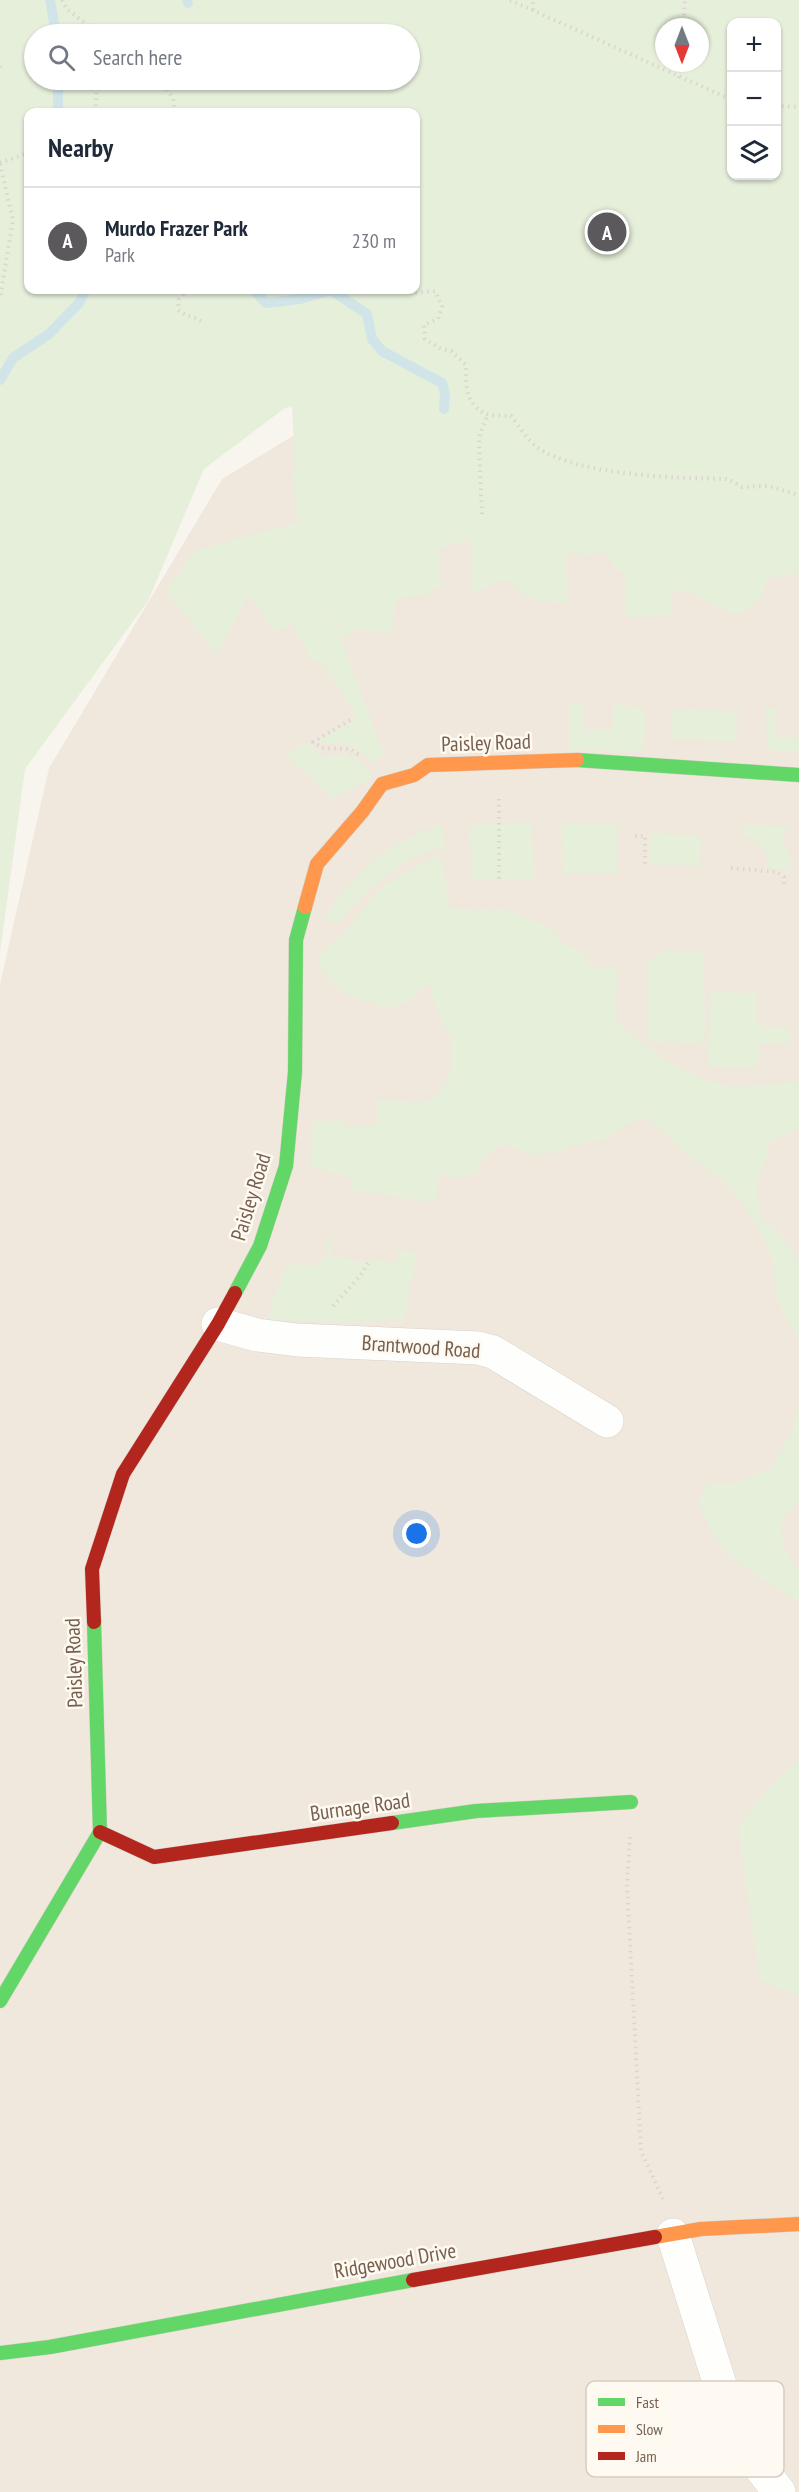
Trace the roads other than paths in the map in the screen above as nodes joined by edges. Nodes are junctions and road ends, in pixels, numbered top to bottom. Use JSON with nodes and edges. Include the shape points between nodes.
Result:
{"nodes":[{"id":1,"x":799,"y":775,"type":"edge"},
{"id":2,"x":218,"y":1324,"type":"junction"},
{"id":3,"x":607,"y":1421,"type":"dead end"},
{"id":4,"x":632,"y":1802,"type":"road end"},
{"id":5,"x":100,"y":1832,"type":"junction"},
{"id":6,"x":0,"y":2001,"type":"edge"},
{"id":7,"x":799,"y":2224,"type":"edge"},
{"id":8,"x":673,"y":2235,"type":"junction"},
{"id":9,"x":0,"y":2353,"type":"edge"},
{"id":10,"x":719,"y":2381,"type":"edge"},
{"id":11,"x":768,"y":2477,"type":"edge"},
{"id":12,"x":779,"y":2492,"type":"edge"}],
"edges":[{"from":1,"to":2,"type":"street","name":"Paisley Road","via":[[592,760],[428,765],[414,776],[382,784],[317,864],[296,940],[295,1072],[286,1166],[260,1246]]},
{"from":2,"to":3,"type":"street","name":"Brantwood Road","via":[[257,1335],[478,1348],[493,1352]]},
{"from":2,"to":5,"type":"street","name":"Paisley Road","via":[[123,1474],[92,1569]]},
{"from":4,"to":5,"type":"street","name":"Burnage Road","via":[[476,1811],[154,1857]]},
{"from":5,"to":6,"type":"street"},
{"from":7,"to":8,"type":"street","name":"Ridgewood Drive","via":[[701,2229]]},
{"from":8,"to":9,"type":"street","name":"Ridgewood Drive"},
{"from":8,"to":10,"type":"street"},
{"from":11,"to":12,"type":"street"}]}
